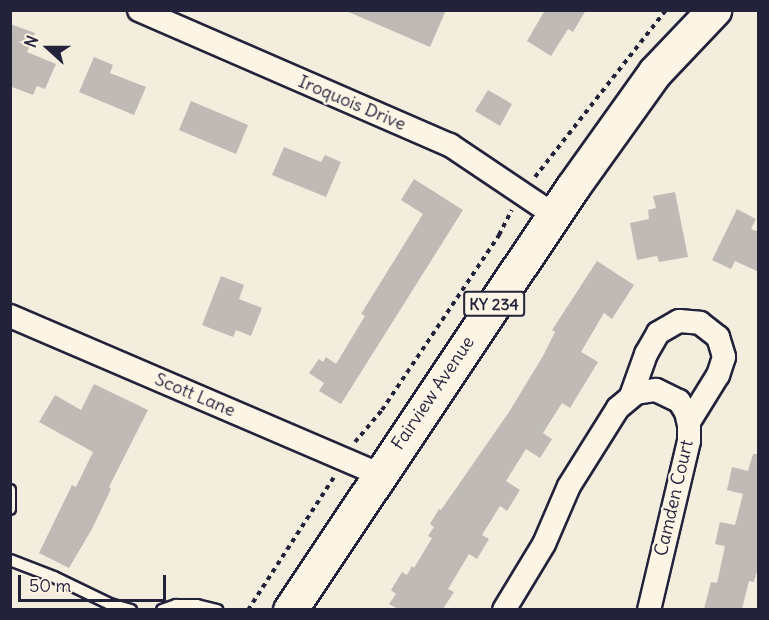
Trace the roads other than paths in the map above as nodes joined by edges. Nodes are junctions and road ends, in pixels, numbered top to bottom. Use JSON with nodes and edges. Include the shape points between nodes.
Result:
{"nodes":[{"id":1,"x":139,"y":10,"type":"edge"},
{"id":2,"x":714,"y":10,"type":"edge"},
{"id":3,"x":554,"y":215,"type":"junction"},
{"id":4,"x":10,"y":316,"type":"edge"},
{"id":5,"x":631,"y":396,"type":"junction"},
{"id":6,"x":689,"y":422,"type":"junction"},
{"id":7,"x":379,"y":474,"type":"junction"},
{"id":8,"x":10,"y":490,"type":"edge"},
{"id":9,"x":10,"y":509,"type":"edge"},
{"id":10,"x":10,"y":561,"type":"edge"},
{"id":11,"x":131,"y":609,"type":"edge"},
{"id":12,"x":162,"y":609,"type":"edge"},
{"id":13,"x":217,"y":609,"type":"edge"},
{"id":14,"x":290,"y":609,"type":"edge"},
{"id":15,"x":504,"y":609,"type":"edge"},
{"id":16,"x":648,"y":609,"type":"edge"}],
"edges":[{"from":1,"to":3,"type":"street","name":"Iroquois Drive","via":[[450,145]]},
{"from":2,"to":3,"type":"main road","name":"Fairview Avenue","number":"KY 234","via":[[655,72]]},
{"from":3,"to":7,"type":"main road","name":"Fairview Avenue","number":"KY 234"},
{"from":4,"to":7,"type":"street","name":"Scott Lane"},
{"from":5,"to":6,"type":"street","name":"Camden Court","via":[[649,390],[668,394],[682,406]]},
{"from":5,"to":6,"type":"street","via":[[658,333],[679,321],[700,323],[718,337],[723,357],[718,375]]},
{"from":5,"to":15,"type":"street","via":[[618,408],[569,486],[544,544]]},
{"from":6,"to":16,"type":"street","name":"Camden Court","via":[[688,441]]},
{"from":7,"to":14,"type":"main road","name":"Fairview Avenue","number":"KY 234"},
{"from":8,"to":9,"type":"lane"},
{"from":10,"to":11,"type":"lane","via":[[110,604]]},
{"from":12,"to":13,"type":"lane","via":[[176,605]]}]}
